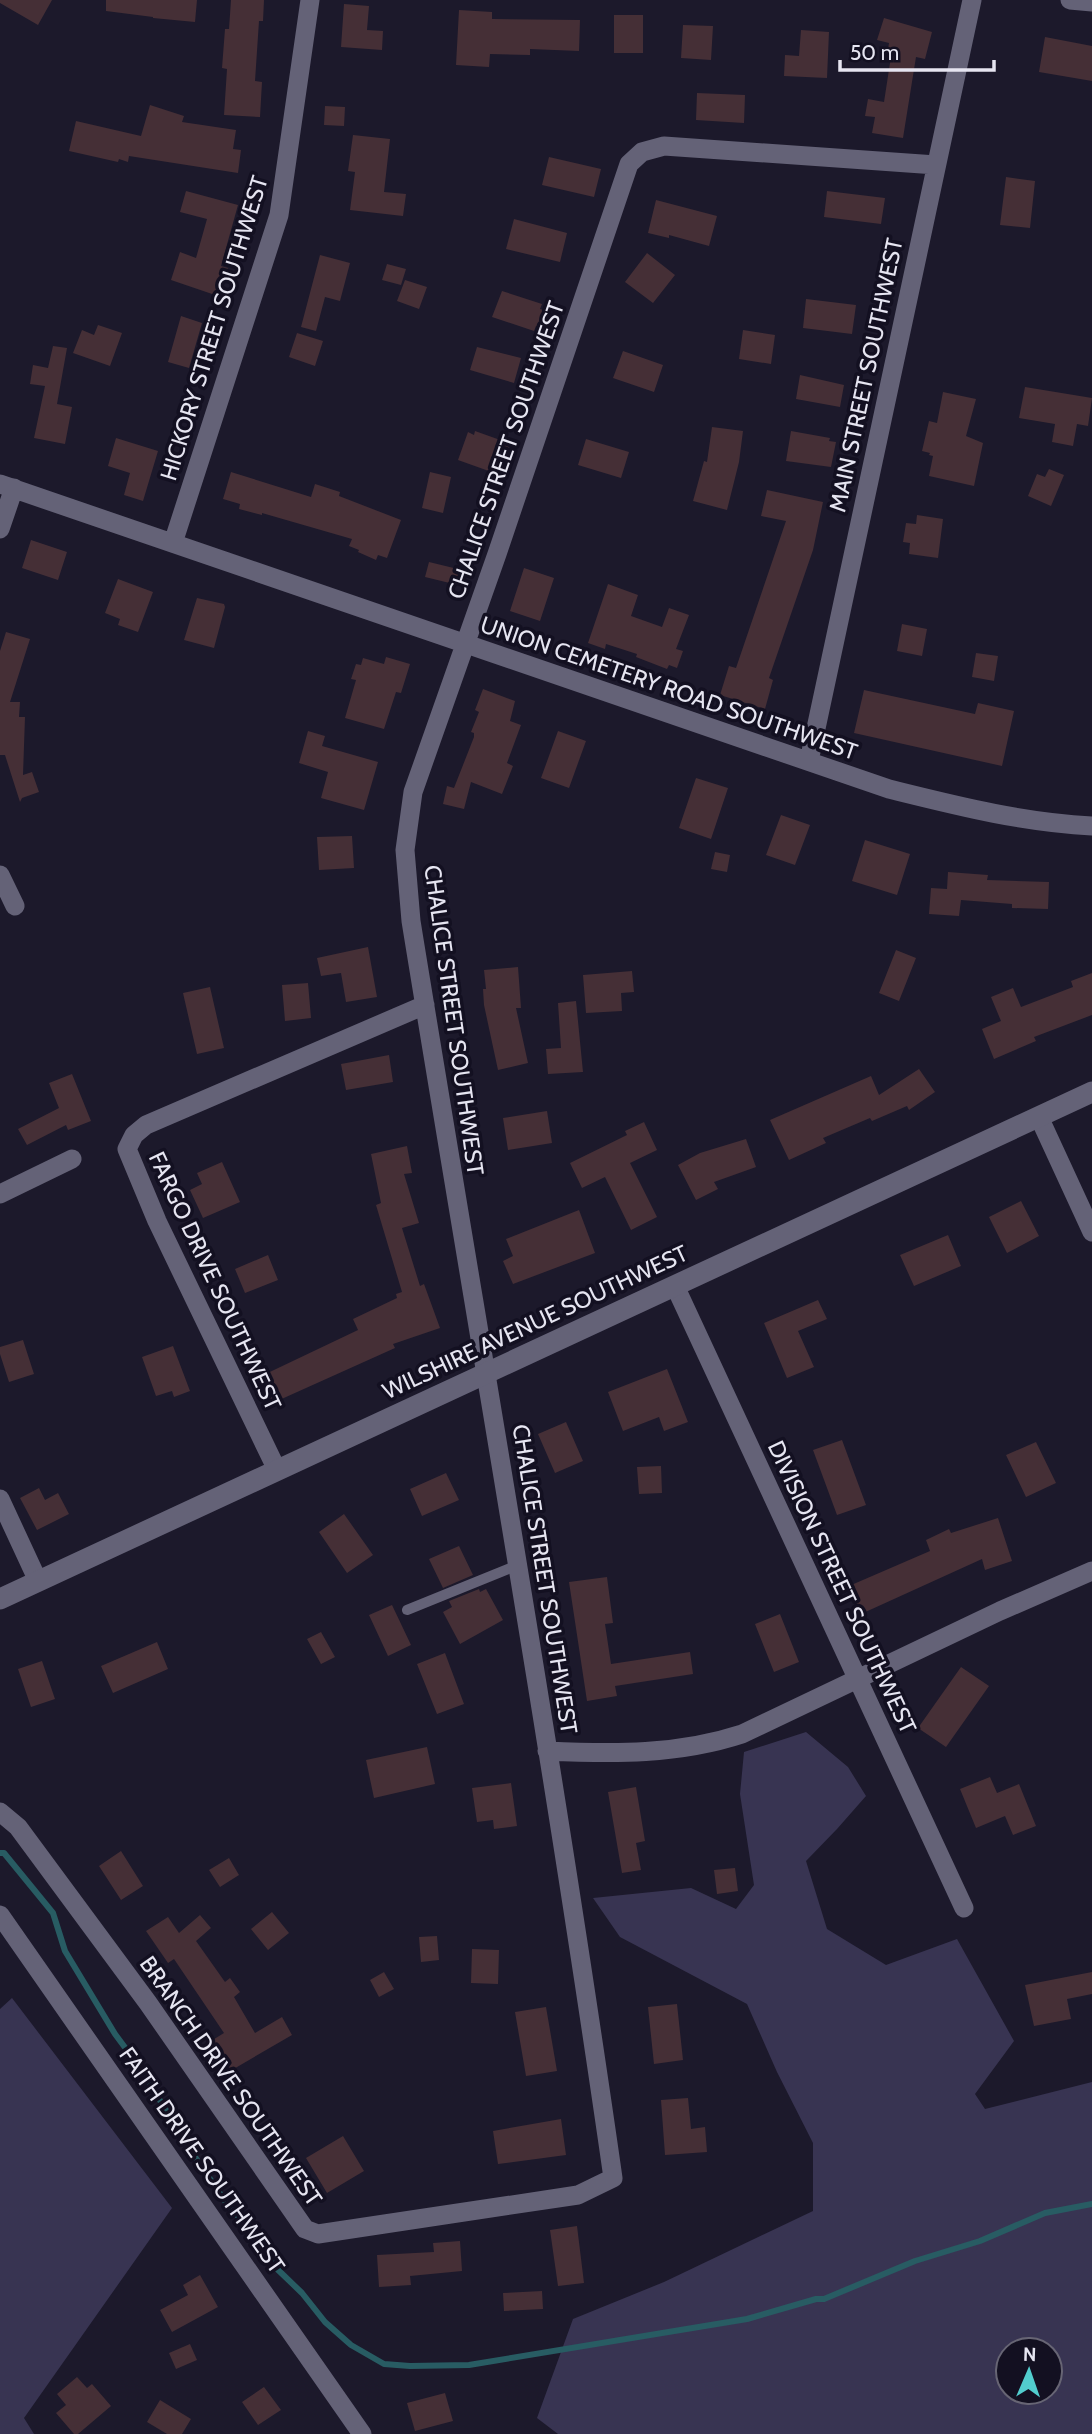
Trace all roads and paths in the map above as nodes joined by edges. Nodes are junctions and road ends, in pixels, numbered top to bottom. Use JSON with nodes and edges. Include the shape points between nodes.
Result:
{"nodes":[{"id":1,"x":310,"y":0,"type":"edge"},
{"id":2,"x":972,"y":0,"type":"edge"},
{"id":3,"x":1070,"y":0,"type":"edge"},
{"id":4,"x":1092,"y":2,"type":"edge"},
{"id":5,"x":936,"y":165,"type":"junction"},
{"id":6,"x":7,"y":486,"type":"edge"},
{"id":7,"x":0,"y":528,"type":"edge"},
{"id":8,"x":173,"y":543,"type":"junction"},
{"id":9,"x":465,"y":643,"type":"junction"},
{"id":10,"x":809,"y":761,"type":"junction"},
{"id":11,"x":1092,"y":826,"type":"edge"},
{"id":12,"x":0,"y":875,"type":"edge"},
{"id":13,"x":15,"y":906,"type":"dead end"},
{"id":14,"x":425,"y":1005,"type":"junction"},
{"id":15,"x":1092,"y":1092,"type":"edge"},
{"id":16,"x":1040,"y":1117,"type":"junction"},
{"id":17,"x":72,"y":1159,"type":"dead end"},
{"id":18,"x":0,"y":1195,"type":"edge"},
{"id":19,"x":1092,"y":1232,"type":"edge"},
{"id":20,"x":675,"y":1286,"type":"junction"},
{"id":21,"x":487,"y":1373,"type":"junction"},
{"id":22,"x":277,"y":1470,"type":"junction"},
{"id":23,"x":0,"y":1499,"type":"edge"},
{"id":24,"x":517,"y":1565,"type":"junction"},
{"id":25,"x":1092,"y":1571,"type":"edge"},
{"id":26,"x":38,"y":1581,"type":"junction"},
{"id":27,"x":0,"y":1599,"type":"edge"},
{"id":28,"x":407,"y":1609,"type":"dead end"},
{"id":29,"x":858,"y":1678,"type":"junction"},
{"id":30,"x":547,"y":1751,"type":"junction"},
{"id":31,"x":0,"y":1812,"type":"edge"},
{"id":32,"x":964,"y":1908,"type":"dead end"},
{"id":33,"x":0,"y":1915,"type":"edge"},
{"id":34,"x":613,"y":2178,"type":"joint"},
{"id":35,"x":362,"y":2434,"type":"edge"}],
"edges":[{"from":1,"to":8,"type":"street","name":"HICKORY STREET SOUTHWEST","via":[[279,215]]},
{"from":2,"to":5,"type":"street","name":"MAIN STREET SOUTHWEST"},
{"from":3,"to":4,"type":"street"},
{"from":5,"to":9,"type":"street","name":"CHALICE STREET SOUTHWEST","via":[[664,146],[642,152],[629,164]]},
{"from":5,"to":10,"type":"street","name":"MAIN STREET SOUTHWEST"},
{"from":6,"to":7,"type":"street"},
{"from":6,"to":8,"type":"street","name":"UNION CEMETERY ROAD SOUTHWEST"},
{"from":8,"to":9,"type":"street","name":"UNION CEMETERY ROAD SOUTHWEST"},
{"from":9,"to":10,"type":"street","name":"UNION CEMETERY ROAD SOUTHWEST"},
{"from":9,"to":14,"type":"street","name":"CHALICE STREET SOUTHWEST","via":[[413,792],[407,828],[411,921]]},
{"from":10,"to":11,"type":"street","name":"UNION CEMETERY ROAD SOUTHWEST","via":[[889,789],[990,814]]},
{"from":12,"to":13,"type":"street"},
{"from":14,"to":21,"type":"street","name":"CHALICE STREET SOUTHWEST"},
{"from":14,"to":22,"type":"street","name":"FARGO DRIVE SOUTHWEST","via":[[146,1125],[127,1149]]},
{"from":15,"to":16,"type":"street","name":"WILSHIRE AVENUE SOUTHWEST"},
{"from":16,"to":19,"type":"street"},
{"from":16,"to":20,"type":"street","name":"WILSHIRE AVENUE SOUTHWEST"},
{"from":17,"to":18,"type":"street"},
{"from":20,"to":21,"type":"street","name":"WILSHIRE AVENUE SOUTHWEST"},
{"from":20,"to":29,"type":"street","name":"DIVISION STREET SOUTHWEST"},
{"from":21,"to":22,"type":"street","name":"WILSHIRE AVENUE SOUTHWEST"},
{"from":21,"to":24,"type":"street","name":"CHALICE STREET SOUTHWEST"},
{"from":22,"to":26,"type":"street","name":"WILSHIRE AVENUE SOUTHWEST"},
{"from":23,"to":26,"type":"street"},
{"from":24,"to":28,"type":"lane"},
{"from":24,"to":30,"type":"street","name":"CHALICE STREET SOUTHWEST"},
{"from":25,"to":29,"type":"street"},
{"from":26,"to":27,"type":"street","name":"WILSHIRE AVENUE SOUTHWEST"},
{"from":29,"to":30,"type":"street","via":[[742,1734],[709,1745],[657,1753]]},
{"from":29,"to":32,"type":"street","name":"DIVISION STREET SOUTHWEST"},
{"from":30,"to":34,"type":"street","name":"CHALICE STREET SOUTHWEST"},
{"from":31,"to":34,"type":"street","name":"BRANCH DRIVE SOUTHWEST","via":[[31,1844],[305,2229],[318,2234],[578,2194]]},
{"from":33,"to":35,"type":"street","name":"FAITH DRIVE SOUTHWEST"}]}
